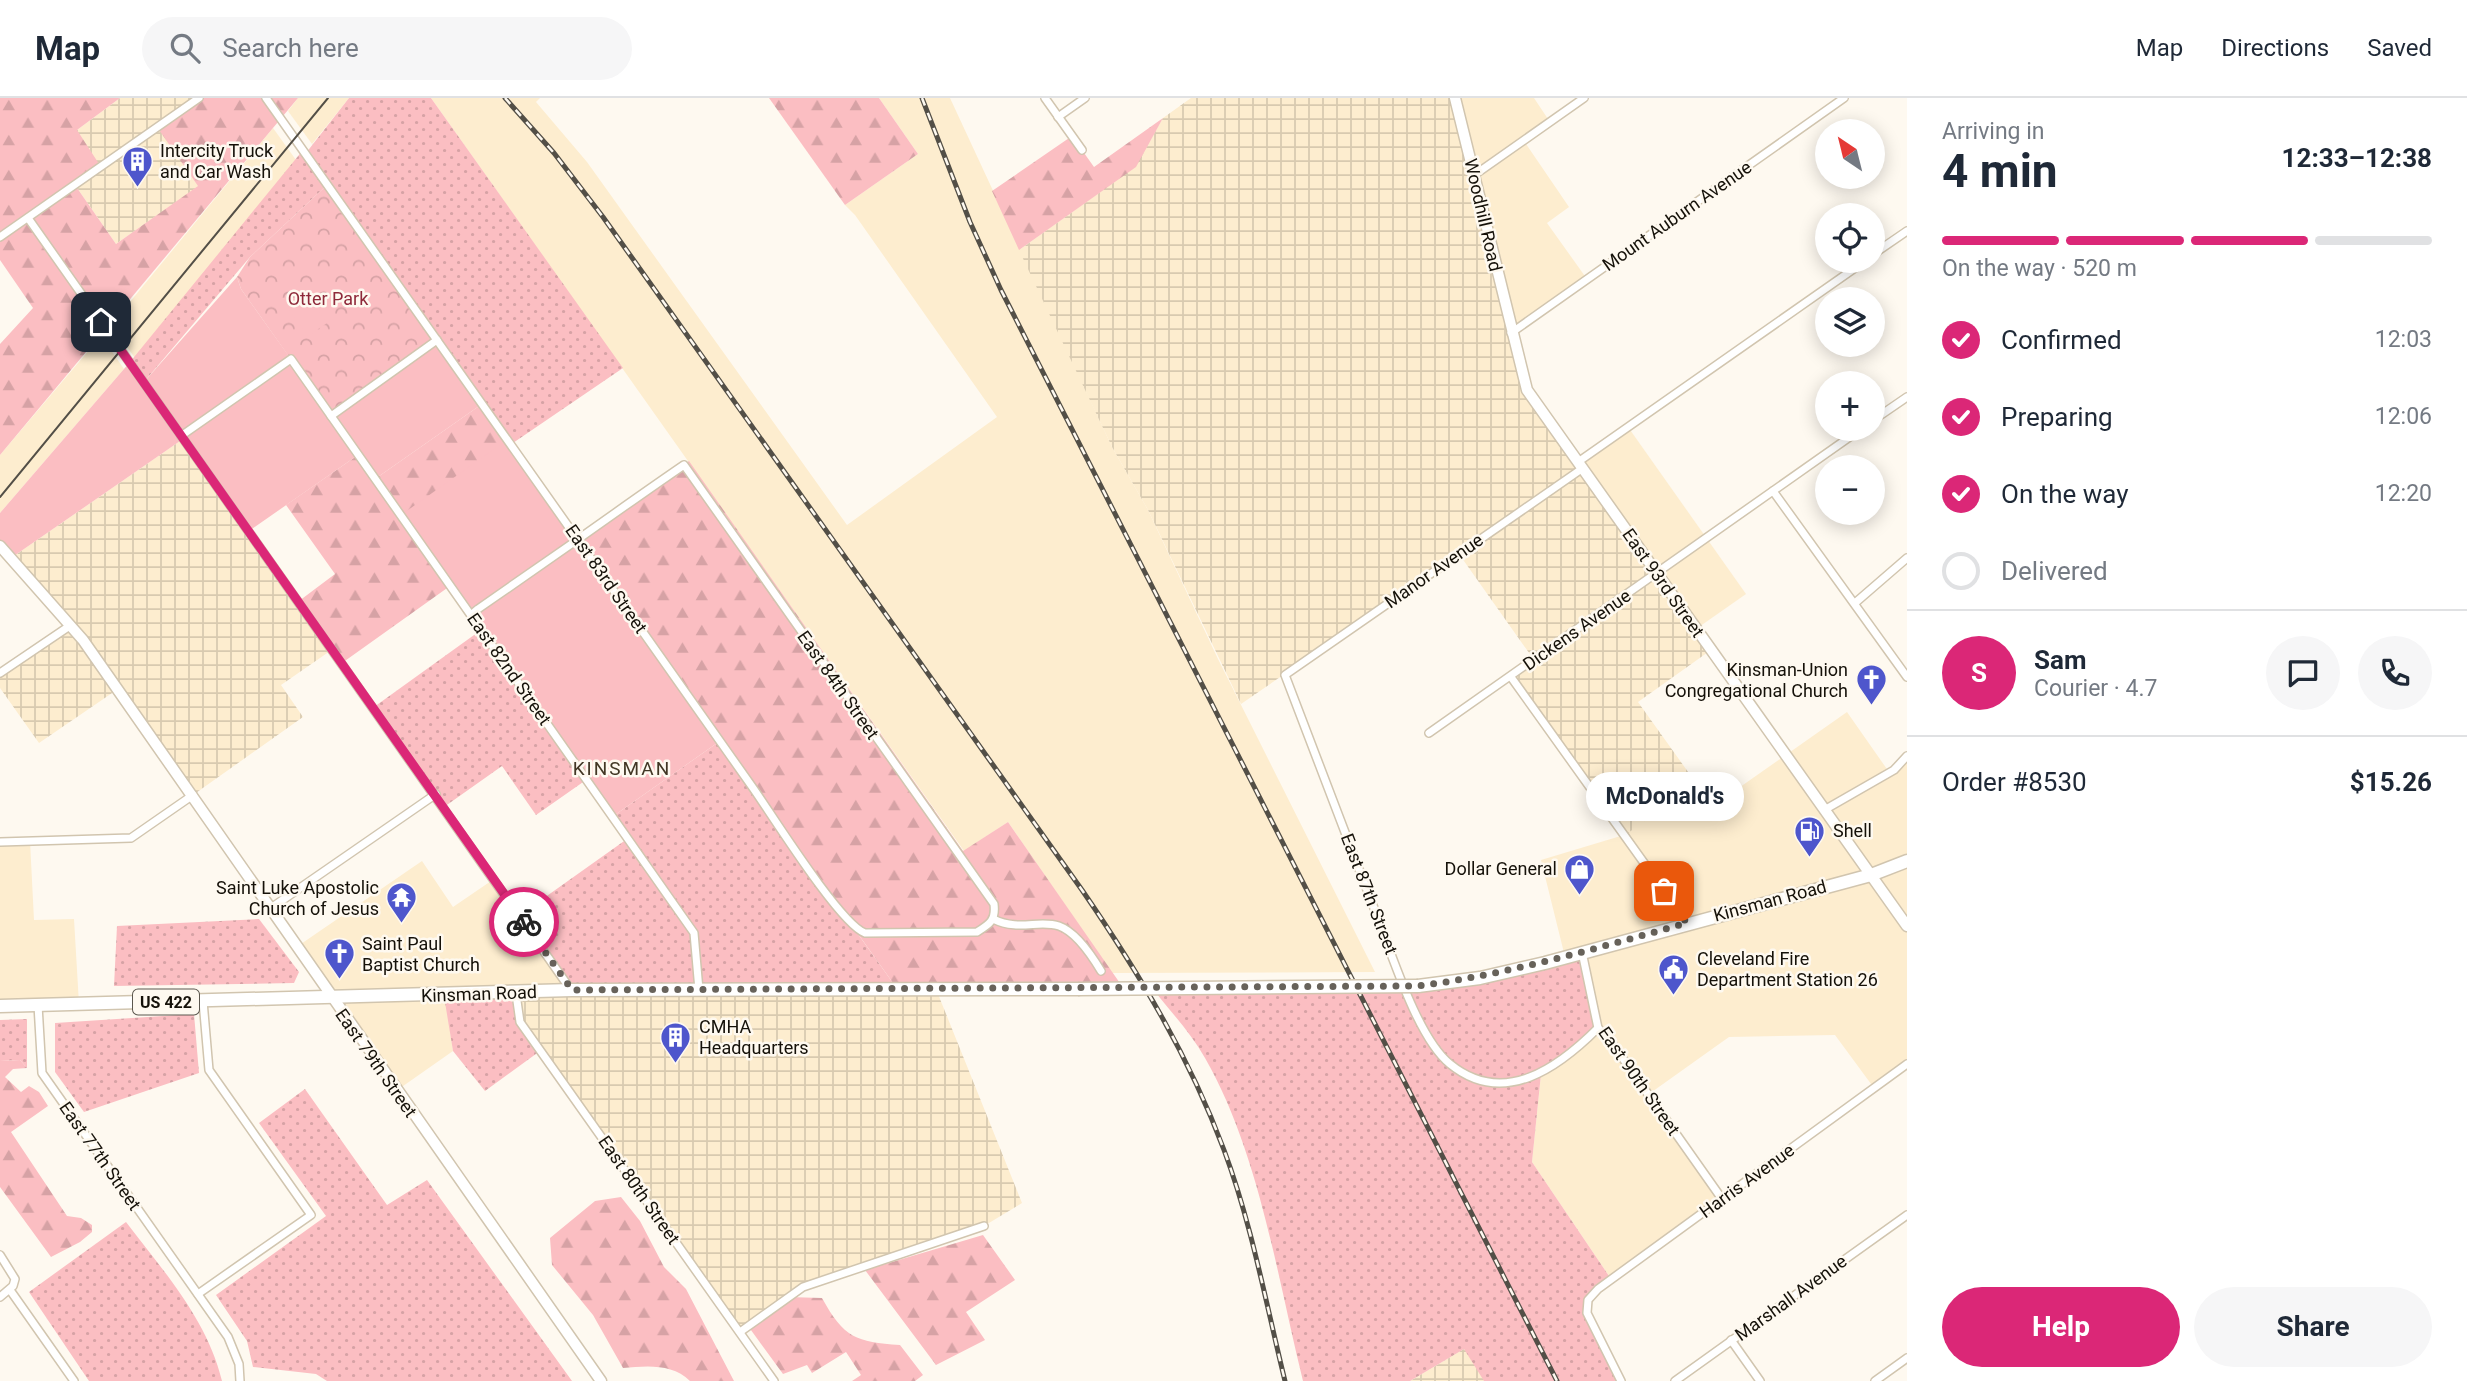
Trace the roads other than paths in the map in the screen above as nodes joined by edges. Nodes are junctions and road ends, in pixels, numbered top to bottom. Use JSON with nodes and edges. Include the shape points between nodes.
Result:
{"nodes":[{"id":1,"x":199,"y":98,"type":"edge"},
{"id":2,"x":266,"y":98,"type":"edge"},
{"id":3,"x":1045,"y":98,"type":"edge"},
{"id":4,"x":1085,"y":98,"type":"edge"},
{"id":5,"x":1455,"y":98,"type":"edge"},
{"id":6,"x":1584,"y":98,"type":"edge"},
{"id":7,"x":1844,"y":98,"type":"edge"},
{"id":8,"x":1058,"y":117,"type":"junction"},
{"id":9,"x":1082,"y":150,"type":"dead end"},
{"id":10,"x":1473,"y":176,"type":"junction"},
{"id":11,"x":28,"y":218,"type":"junction"},
{"id":12,"x":1907,"y":231,"type":"edge"},
{"id":13,"x":0,"y":237,"type":"edge"},
{"id":14,"x":1885,"y":246,"type":"edge"},
{"id":15,"x":1848,"y":273,"type":"edge"},
{"id":16,"x":1511,"y":333,"type":"junction"},
{"id":17,"x":437,"y":340,"type":"junction"},
{"id":18,"x":1907,"y":397,"type":"edge"},
{"id":19,"x":1885,"y":412,"type":"edge"},
{"id":20,"x":331,"y":416,"type":"junction"},
{"id":21,"x":181,"y":436,"type":"junction"},
{"id":22,"x":1844,"y":441,"type":"edge"},
{"id":23,"x":1581,"y":465,"type":"junction"},
{"id":24,"x":1773,"y":491,"type":"junction"},
{"id":25,"x":577,"y":539,"type":"junction"},
{"id":26,"x":0,"y":546,"type":"edge"},
{"id":27,"x":1907,"y":558,"type":"edge"},
{"id":28,"x":1657,"y":574,"type":"junction"},
{"id":29,"x":1855,"y":603,"type":"junction"},
{"id":30,"x":471,"y":615,"type":"junction"},
{"id":31,"x":71,"y":625,"type":"junction"},
{"id":32,"x":0,"y":673,"type":"edge"},
{"id":33,"x":1285,"y":675,"type":"joint"},
{"id":34,"x":1511,"y":677,"type":"junction"},
{"id":35,"x":1907,"y":677,"type":"edge"},
{"id":36,"x":1429,"y":733,"type":"dead end"},
{"id":37,"x":1907,"y":755,"type":"edge"},
{"id":38,"x":193,"y":794,"type":"junction"},
{"id":39,"x":436,"y":794,"type":"junction"},
{"id":40,"x":1826,"y":809,"type":"junction"},
{"id":41,"x":0,"y":842,"type":"edge"},
{"id":42,"x":1907,"y":861,"type":"edge"},
{"id":43,"x":1871,"y":875,"type":"junction"},
{"id":44,"x":271,"y":908,"type":"junction"},
{"id":45,"x":993,"y":919,"type":"junction"},
{"id":46,"x":1687,"y":923,"type":"junction"},
{"id":47,"x":1907,"y":926,"type":"edge"},
{"id":48,"x":1582,"y":952,"type":"junction"},
{"id":49,"x":1101,"y":971,"type":"dead end"},
{"id":50,"x":572,"y":990,"type":"junction"},
{"id":51,"x":699,"y":990,"type":"junction"},
{"id":52,"x":516,"y":994,"type":"junction"},
{"id":53,"x":331,"y":999,"type":"junction"},
{"id":54,"x":203,"y":1001,"type":"junction"},
{"id":55,"x":38,"y":1005,"type":"junction"},
{"id":56,"x":0,"y":1006,"type":"edge"},
{"id":57,"x":1598,"y":1028,"type":"junction"},
{"id":58,"x":1907,"y":1064,"type":"edge"},
{"id":59,"x":1722,"y":1199,"type":"junction"},
{"id":60,"x":1907,"y":1215,"type":"edge"},
{"id":61,"x":984,"y":1226,"type":"dead end"},
{"id":62,"x":0,"y":1255,"type":"edge"},
{"id":63,"x":10,"y":1290,"type":"junction"},
{"id":64,"x":198,"y":1294,"type":"junction"},
{"id":65,"x":0,"y":1297,"type":"edge"},
{"id":66,"x":740,"y":1332,"type":"junction"},
{"id":67,"x":1731,"y":1340,"type":"junction"},
{"id":68,"x":1907,"y":1358,"type":"edge"},
{"id":69,"x":74,"y":1381,"type":"edge"},
{"id":70,"x":240,"y":1381,"type":"edge"},
{"id":71,"x":601,"y":1381,"type":"edge"},
{"id":72,"x":774,"y":1381,"type":"edge"},
{"id":73,"x":1621,"y":1381,"type":"edge"},
{"id":74,"x":1675,"y":1381,"type":"edge"},
{"id":75,"x":1760,"y":1381,"type":"edge"},
{"id":76,"x":1875,"y":1381,"type":"edge"}],
"edges":[{"from":1,"to":11,"type":"street"},
{"from":2,"to":17,"type":"street","name":"East 83rd Street"},
{"from":3,"to":8,"type":"street"},
{"from":4,"to":8,"type":"street"},
{"from":5,"to":10,"type":"main road","name":"Woodhill Road"},
{"from":6,"to":10,"type":"street"},
{"from":7,"to":16,"type":"street","name":"Mount Auburn Avenue"},
{"from":8,"to":9,"type":"street"},
{"from":10,"to":16,"type":"main road","name":"Woodhill Road"},
{"from":11,"to":13,"type":"street"},
{"from":11,"to":21,"type":"street"},
{"from":12,"to":14,"type":"street"},
{"from":15,"to":23,"type":"street","name":"Manor Avenue"},
{"from":16,"to":23,"type":"main road","name":"East 93rd Street","via":[[1527,390]]},
{"from":17,"to":20,"type":"street"},
{"from":17,"to":25,"type":"street","name":"East 83rd Street"},
{"from":18,"to":19,"type":"street"},
{"from":20,"to":21,"type":"street","name":"East 82nd Street","via":[[292,359]]},
{"from":20,"to":30,"type":"street","name":"East 82nd Street"},
{"from":21,"to":39,"type":"street"},
{"from":22,"to":24,"type":"street","name":"Dickens Avenue"},
{"from":23,"to":28,"type":"main road","name":"East 93rd Street"},
{"from":23,"to":33,"type":"street","name":"Manor Avenue"},
{"from":24,"to":28,"type":"street","name":"Dickens Avenue"},
{"from":24,"to":29,"type":"street"},
{"from":25,"to":30,"type":"street"},
{"from":25,"to":45,"type":"street","name":"East 83rd Street","via":[[850,924],[865,933],[976,932]]},
{"from":25,"to":45,"type":"street","name":"East 84th Street","via":[[684,465],[994,904]]},
{"from":26,"to":31,"type":"main road","name":"East 79th Street"},
{"from":27,"to":29,"type":"street"},
{"from":28,"to":34,"type":"street","name":"Dickens Avenue"},
{"from":28,"to":40,"type":"main road","name":"East 93rd Street"},
{"from":29,"to":35,"type":"street"},
{"from":30,"to":51,"type":"street","name":"East 82nd Street","via":[[694,933]]},
{"from":31,"to":32,"type":"street"},
{"from":31,"to":38,"type":"main road","name":"East 79th Street"},
{"from":33,"to":57,"type":"street","name":"East 87th Street","via":[[1402,979],[1438,1053],[1466,1074],[1501,1082],[1521,1081],[1556,1065]]},
{"from":34,"to":36,"type":"street","name":"Dickens Avenue"},
{"from":34,"to":46,"type":"street"},
{"from":37,"to":40,"type":"street","via":[[1894,770]]},
{"from":38,"to":41,"type":"street","via":[[131,838]]},
{"from":38,"to":44,"type":"main road","name":"East 79th Street"},
{"from":39,"to":44,"type":"street"},
{"from":39,"to":50,"type":"street"},
{"from":40,"to":43,"type":"main road","name":"East 93rd Street"},
{"from":42,"to":43,"type":"main road","name":"Kinsman Road","number":"US 422"},
{"from":43,"to":46,"type":"main road","name":"Kinsman Road","number":"US 422"},
{"from":43,"to":47,"type":"main road","name":"East 93rd Street"},
{"from":44,"to":53,"type":"main road","name":"East 79th Street"},
{"from":45,"to":49,"type":"street","via":[[1008,927],[1057,925],[1070,933]]},
{"from":46,"to":48,"type":"main road","name":"Kinsman Road","number":"US 422"},
{"from":48,"to":51,"type":"main road","name":"Kinsman Road","number":"US 422","bridge":true,"via":[[1480,978],[1418,986]]},
{"from":48,"to":57,"type":"street","name":"East 90th Street"},
{"from":50,"to":51,"type":"main road","name":"Kinsman Road","number":"US 422"},
{"from":50,"to":52,"type":"main road","name":"Kinsman Road","number":"US 422"},
{"from":52,"to":53,"type":"main road","name":"Kinsman Road","number":"US 422"},
{"from":52,"to":66,"type":"street","name":"East 80th Street","via":[[520,1022]]},
{"from":53,"to":54,"type":"main road","name":"Kinsman Road","number":"US 422"},
{"from":53,"to":71,"type":"main road","name":"East 79th Street"},
{"from":54,"to":55,"type":"main road","name":"Kinsman Road","number":"US 422"},
{"from":54,"to":64,"type":"street","via":[[209,1070],[311,1215]]},
{"from":55,"to":56,"type":"main road","name":"Kinsman Road","number":"US 422"},
{"from":55,"to":64,"type":"street","name":"East 77th Street","via":[[42,1073]]},
{"from":57,"to":59,"type":"street","name":"East 90th Street"},
{"from":58,"to":59,"type":"street","name":"Harris Avenue"},
{"from":59,"to":73,"type":"street","name":"Harris Avenue","via":[[1588,1300],[1587,1313]]},
{"from":60,"to":67,"type":"street","name":"Marshall Avenue"},
{"from":61,"to":66,"type":"street","via":[[803,1287]]},
{"from":62,"to":63,"type":"street","via":[[15,1279]]},
{"from":63,"to":65,"type":"street"},
{"from":63,"to":69,"type":"street"},
{"from":64,"to":70,"type":"street","name":"East 77th Street","via":[[235,1350]]},
{"from":66,"to":72,"type":"street","name":"East 80th Street"},
{"from":67,"to":74,"type":"street","name":"Marshall Avenue"},
{"from":67,"to":75,"type":"street"},
{"from":68,"to":76,"type":"street"}]}
